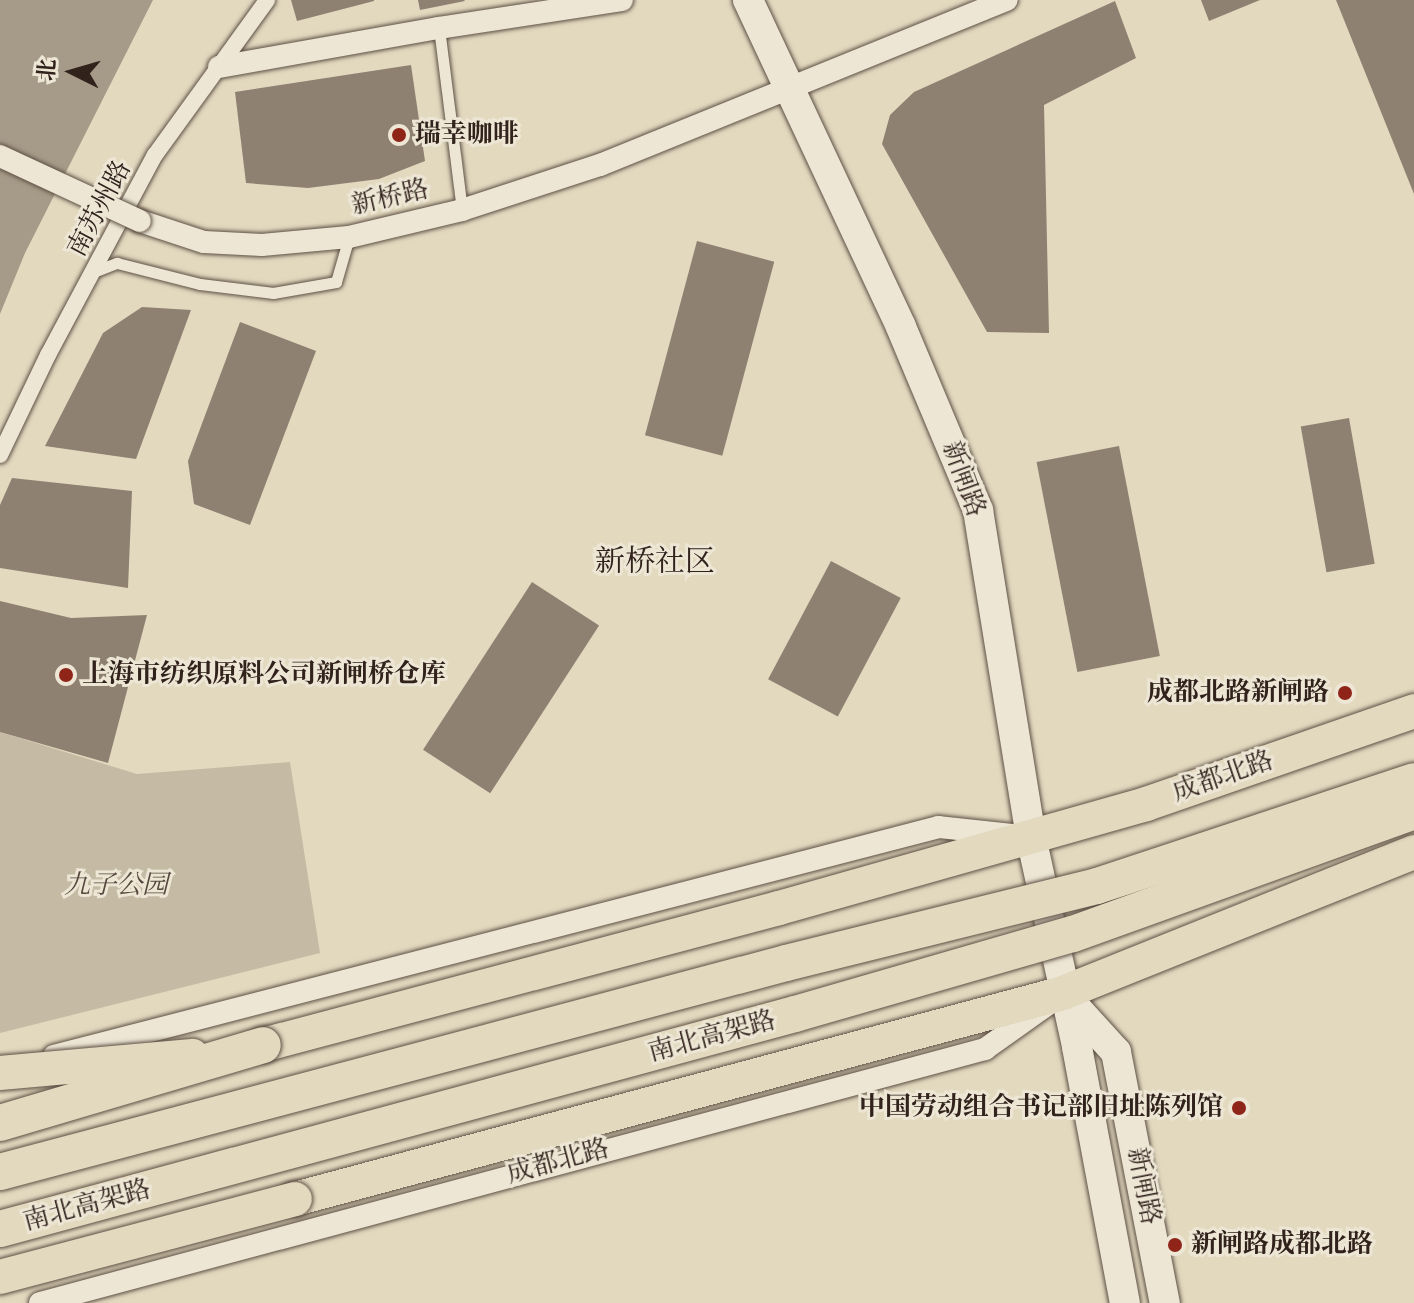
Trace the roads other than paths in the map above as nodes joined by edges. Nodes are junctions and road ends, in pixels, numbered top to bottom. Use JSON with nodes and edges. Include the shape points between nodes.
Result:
{"nodes":[{"id":1,"x":267,"y":0,"type":"edge"},
{"id":2,"x":622,"y":0,"type":"edge"},
{"id":3,"x":748,"y":0,"type":"edge"},
{"id":4,"x":1007,"y":0,"type":"edge"},
{"id":5,"x":439,"y":28,"type":"junction"},
{"id":6,"x":219,"y":67,"type":"junction"},
{"id":7,"x":788,"y":88,"type":"junction"},
{"id":8,"x":0,"y":156,"type":"edge"},
{"id":9,"x":462,"y":210,"type":"junction"},
{"id":10,"x":349,"y":237,"type":"junction"},
{"id":11,"x":93,"y":272,"type":"junction"},
{"id":12,"x":0,"y":455,"type":"edge"},
{"id":13,"x":1414,"y":711,"type":"edge"},
{"id":14,"x":1414,"y":781,"type":"edge"},
{"id":15,"x":1414,"y":811,"type":"edge"},
{"id":16,"x":1031,"y":837,"type":"junction"},
{"id":17,"x":1414,"y":852,"type":"edge"},
{"id":18,"x":1063,"y":993,"type":"junction"},
{"id":19,"x":263,"y":1045,"type":"junction"},
{"id":20,"x":0,"y":1071,"type":"edge"},
{"id":21,"x":0,"y":1123,"type":"edge"},
{"id":22,"x":0,"y":1172,"type":"edge"},
{"id":23,"x":0,"y":1229,"type":"edge"},
{"id":24,"x":0,"y":1277,"type":"edge"},
{"id":25,"x":40,"y":1303,"type":"edge"},
{"id":26,"x":1125,"y":1303,"type":"edge"},
{"id":27,"x":1165,"y":1303,"type":"edge"}],
"edges":[{"from":1,"to":6,"type":"street","name":"南苏州路"},
{"from":2,"to":5,"type":"street"},
{"from":3,"to":7,"type":"main road","name":"新闸路"},
{"from":4,"to":7,"type":"street","name":"新桥路"},
{"from":5,"to":6,"type":"street"},
{"from":5,"to":9,"type":"lane"},
{"from":6,"to":11,"type":"street","name":"南苏州路","via":[[165,139]]},
{"from":7,"to":9,"type":"street","name":"新桥路","via":[[600,165]]},
{"from":7,"to":16,"type":"main road","name":"新闸路","via":[[901,327],[978,510]]},
{"from":8,"to":10,"type":"street","name":"新桥路","bridge":true,"via":[[140,221],[204,242],[262,245]]},
{"from":9,"to":10,"type":"street","name":"新桥路"},
{"from":10,"to":11,"type":"lane","via":[[336,282],[273,293],[200,284],[117,263]]},
{"from":11,"to":12,"type":"street","name":"南苏州路"},
{"from":13,"to":16,"type":"main road","name":"成都北路","via":[[1146,804]]},
{"from":14,"to":22,"type":"highway","name":"南北高架路","bridge":true,"via":[[1097,886]]},
{"from":15,"to":23,"type":"highway","name":"南北高架路","bridge":true,"via":[[1073,934]]},
{"from":16,"to":18,"type":"main road","name":"新闸路"},
{"from":16,"to":19,"type":"main road","name":"成都北路"},
{"from":16,"to":20,"type":"street","name":"成都北路","via":[[939,827]]},
{"from":17,"to":18,"type":"main road","name":"成都北路"},
{"from":18,"to":24,"type":"main road","name":"成都北路","bridge":true},
{"from":18,"to":25,"type":"street","name":"成都北路","via":[[985,1049]]},
{"from":18,"to":26,"type":"main road","name":"新闸路"},
{"from":18,"to":27,"type":"main road","name":"新闸路","via":[[1116,1052]]},
{"from":19,"to":20,"type":"main road","name":"成都北路","bridge":true,"via":[[163,1059]]},
{"from":19,"to":21,"type":"highway","bridge":true}]}
